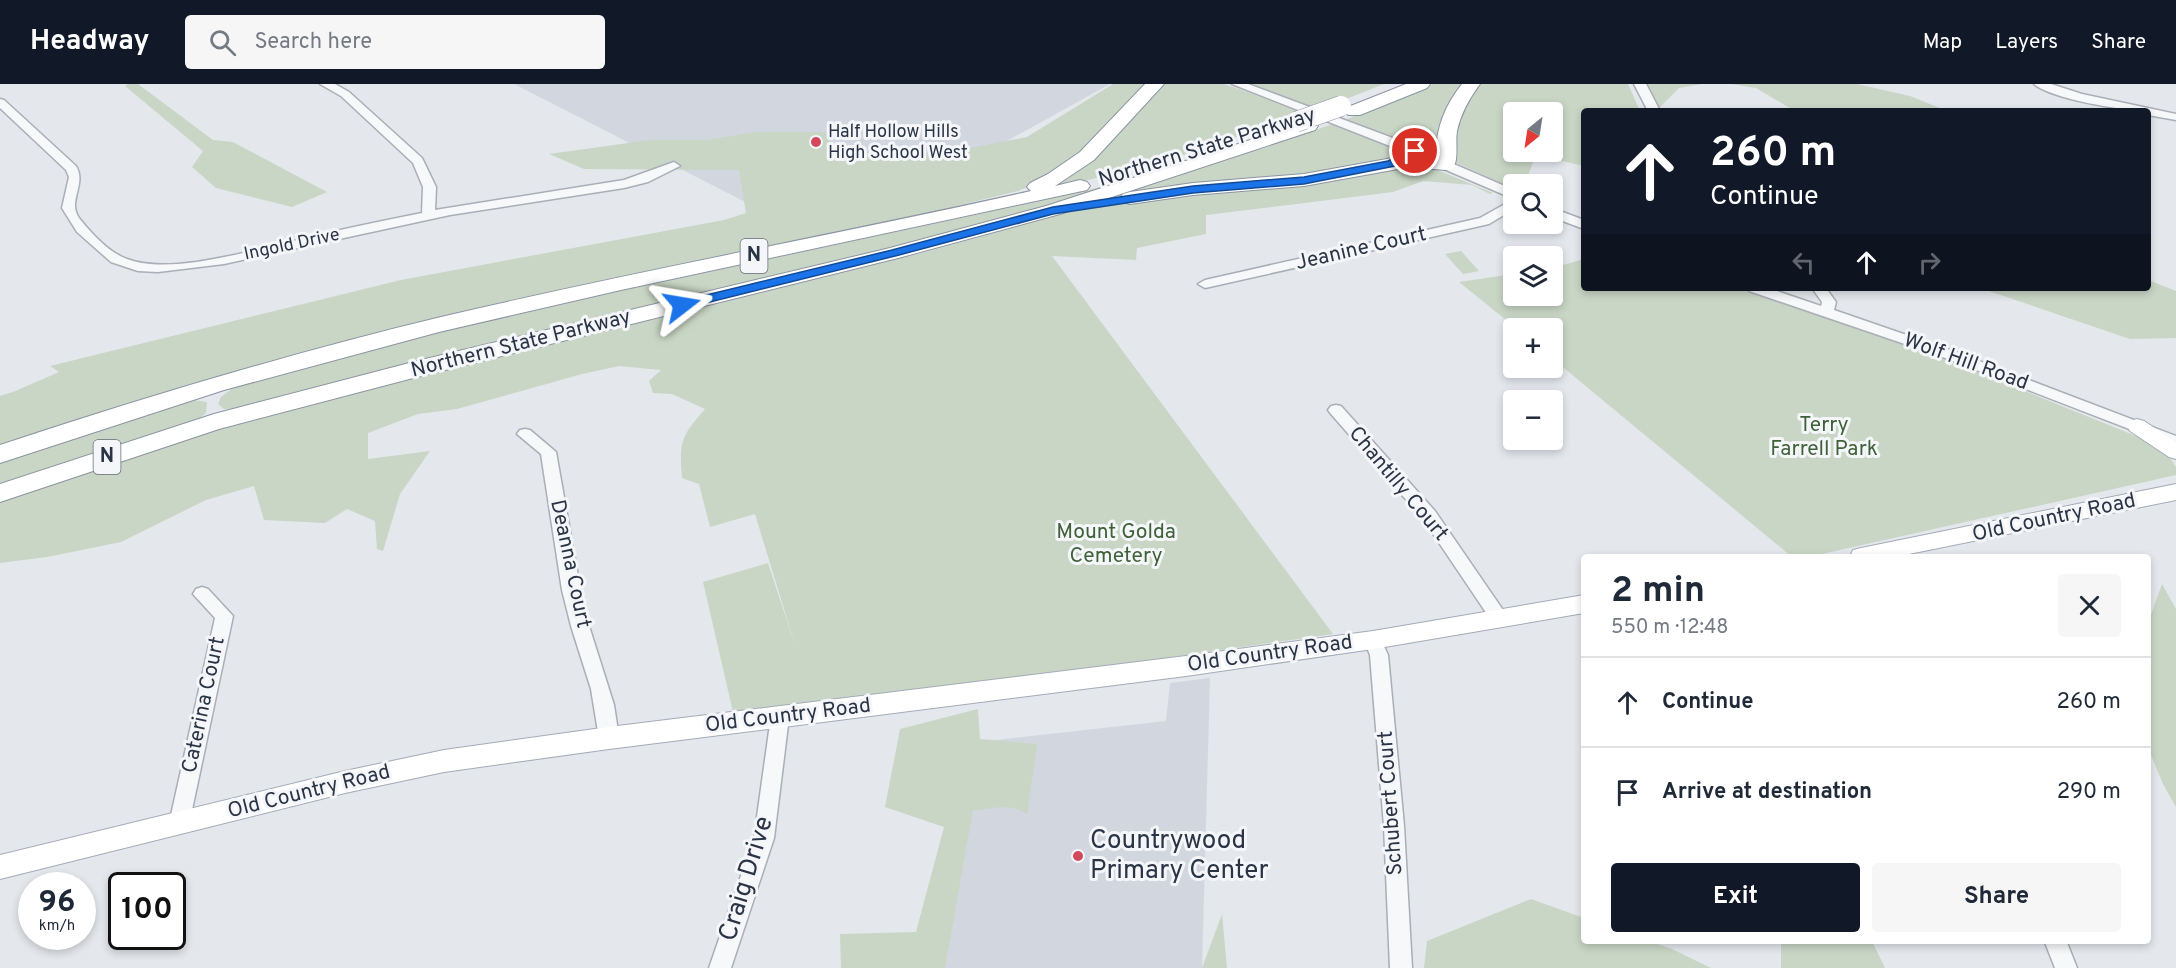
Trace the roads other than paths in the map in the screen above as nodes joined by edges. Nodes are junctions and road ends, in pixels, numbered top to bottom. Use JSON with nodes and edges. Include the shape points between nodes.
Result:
{"nodes":[{"id":1,"x":326,"y":84,"type":"edge"},
{"id":2,"x":1155,"y":84,"type":"edge"},
{"id":3,"x":1238,"y":84,"type":"edge"},
{"id":4,"x":1398,"y":84,"type":"edge"},
{"id":5,"x":1421,"y":84,"type":"edge"},
{"id":6,"x":1471,"y":84,"type":"edge"},
{"id":7,"x":1640,"y":84,"type":"edge"},
{"id":8,"x":2040,"y":84,"type":"edge"},
{"id":9,"x":0,"y":102,"type":"edge"},
{"id":10,"x":1652,"y":108,"type":"edge"},
{"id":11,"x":2132,"y":108,"type":"edge"},
{"id":12,"x":1348,"y":109,"type":"junction"},
{"id":13,"x":2151,"y":112,"type":"edge"},
{"id":14,"x":2176,"y":117,"type":"edge"},
{"id":15,"x":1303,"y":124,"type":"junction"},
{"id":16,"x":1415,"y":151,"type":"junction"},
{"id":17,"x":1391,"y":164,"type":"junction"},
{"id":18,"x":1446,"y":164,"type":"junction"},
{"id":19,"x":674,"y":166,"type":"dead end"},
{"id":20,"x":1503,"y":190,"type":"edge"},
{"id":21,"x":982,"y":208,"type":"junction"},
{"id":22,"x":1053,"y":210,"type":"junction"},
{"id":23,"x":1503,"y":210,"type":"edge"},
{"id":24,"x":428,"y":215,"type":"junction"},
{"id":25,"x":1563,"y":216,"type":"edge"},
{"id":26,"x":1581,"y":224,"type":"edge"},
{"id":27,"x":1205,"y":284,"type":"dead end"},
{"id":28,"x":1763,"y":291,"type":"edge"},
{"id":29,"x":1821,"y":291,"type":"edge"},
{"id":30,"x":1827,"y":312,"type":"junction"},
{"id":31,"x":212,"y":386,"type":"junction"},
{"id":32,"x":1336,"y":410,"type":"dead end"},
{"id":33,"x":214,"y":423,"type":"junction"},
{"id":34,"x":2137,"y":426,"type":"junction"},
{"id":35,"x":525,"y":434,"type":"dead end"},
{"id":36,"x":2176,"y":442,"type":"edge"},
{"id":37,"x":2176,"y":452,"type":"edge"},
{"id":38,"x":0,"y":454,"type":"edge"},
{"id":39,"x":2176,"y":492,"type":"edge"},
{"id":40,"x":0,"y":493,"type":"edge"},
{"id":41,"x":1881,"y":554,"type":"edge"},
{"id":42,"x":202,"y":594,"type":"dead end"},
{"id":43,"x":1581,"y":604,"type":"edge"},
{"id":44,"x":1499,"y":618,"type":"junction"},
{"id":45,"x":1373,"y":640,"type":"junction"},
{"id":46,"x":780,"y":717,"type":"junction"},
{"id":47,"x":609,"y":738,"type":"junction"},
{"id":48,"x":179,"y":824,"type":"junction"},
{"id":49,"x":0,"y":867,"type":"edge"},
{"id":50,"x":2057,"y":944,"type":"edge"},
{"id":51,"x":720,"y":968,"type":"edge"},
{"id":52,"x":1401,"y":968,"type":"edge"},
{"id":53,"x":2066,"y":968,"type":"edge"}],
"edges":[{"from":1,"to":24,"type":"street","via":[[345,94],[418,161],[431,187]]},
{"from":2,"to":21,"type":"highway","via":[[1081,162],[1045,184]]},
{"from":3,"to":16,"type":"street"},
{"from":4,"to":12,"type":"highway","name":"Northern State Parkway","number":"N"},
{"from":5,"to":12,"type":"highway","name":"Northern State Parkway","number":"N"},
{"from":6,"to":18,"type":"highway","via":[[1454,109],[1446,142]]},
{"from":7,"to":10,"type":"street"},
{"from":8,"to":11,"type":"street"},
{"from":9,"to":24,"type":"street","name":"Ingold Drive","via":[[72,169],[75,177],[68,211],[110,255],[122,262],[161,268],[206,263]]},
{"from":12,"to":15,"type":"highway","name":"Northern State Parkway","number":"N"},
{"from":13,"to":14,"type":"street"},
{"from":15,"to":21,"type":"highway","name":"Northern State Parkway","number":"N","via":[[1105,180]]},
{"from":15,"to":22,"type":"highway","name":"Northern State Parkway","number":"N"},
{"from":16,"to":17,"type":"highway"},
{"from":16,"to":18,"type":"street"},
{"from":17,"to":18,"type":"highway","via":[[1417,160]]},
{"from":17,"to":22,"type":"highway","via":[[1304,180],[1193,189]]},
{"from":18,"to":20,"type":"street"},
{"from":19,"to":24,"type":"street","name":"Ingold Drive","via":[[624,184]]},
{"from":21,"to":31,"type":"highway","name":"Northern State Parkway","number":"N","via":[[485,314]]},
{"from":22,"to":33,"type":"highway","name":"Northern State Parkway","number":"N"},
{"from":23,"to":27,"type":"street","name":"Jeanine Court","via":[[1484,221]]},
{"from":25,"to":26,"type":"street"},
{"from":28,"to":30,"type":"street","name":"Wolf Hill Road"},
{"from":29,"to":30,"type":"street","via":[[1829,302]]},
{"from":30,"to":34,"type":"street","name":"Wolf Hill Road"},
{"from":31,"to":33,"type":"highway"},
{"from":31,"to":38,"type":"highway","name":"Northern State Parkway","number":"N"},
{"from":32,"to":44,"type":"street","name":"Chantilly Court","via":[[1429,515]]},
{"from":33,"to":40,"type":"highway","name":"Northern State Parkway","number":"N"},
{"from":34,"to":36,"type":"street","name":"Wolf Hill Road"},
{"from":34,"to":37,"type":"main road"},
{"from":35,"to":47,"type":"street","name":"Deanna Court","via":[[548,452],[576,611],[593,660]]},
{"from":39,"to":41,"type":"main road","name":"Old Country Road"},
{"from":42,"to":48,"type":"street","name":"Caterina Court","via":[[224,615]]},
{"from":43,"to":44,"type":"main road","name":"Old Country Road"},
{"from":44,"to":45,"type":"main road","name":"Old Country Road"},
{"from":45,"to":46,"type":"main road","name":"Old Country Road"},
{"from":45,"to":52,"type":"street","name":"Schubert Court","via":[[1380,655]]},
{"from":46,"to":47,"type":"main road","name":"Old Country Road"},
{"from":46,"to":51,"type":"street","name":"Craig Drive","via":[[764,838]]},
{"from":47,"to":48,"type":"main road","name":"Old Country Road","via":[[399,770]]},
{"from":48,"to":49,"type":"main road","name":"Old Country Road"},
{"from":50,"to":53,"type":"street"}]}
